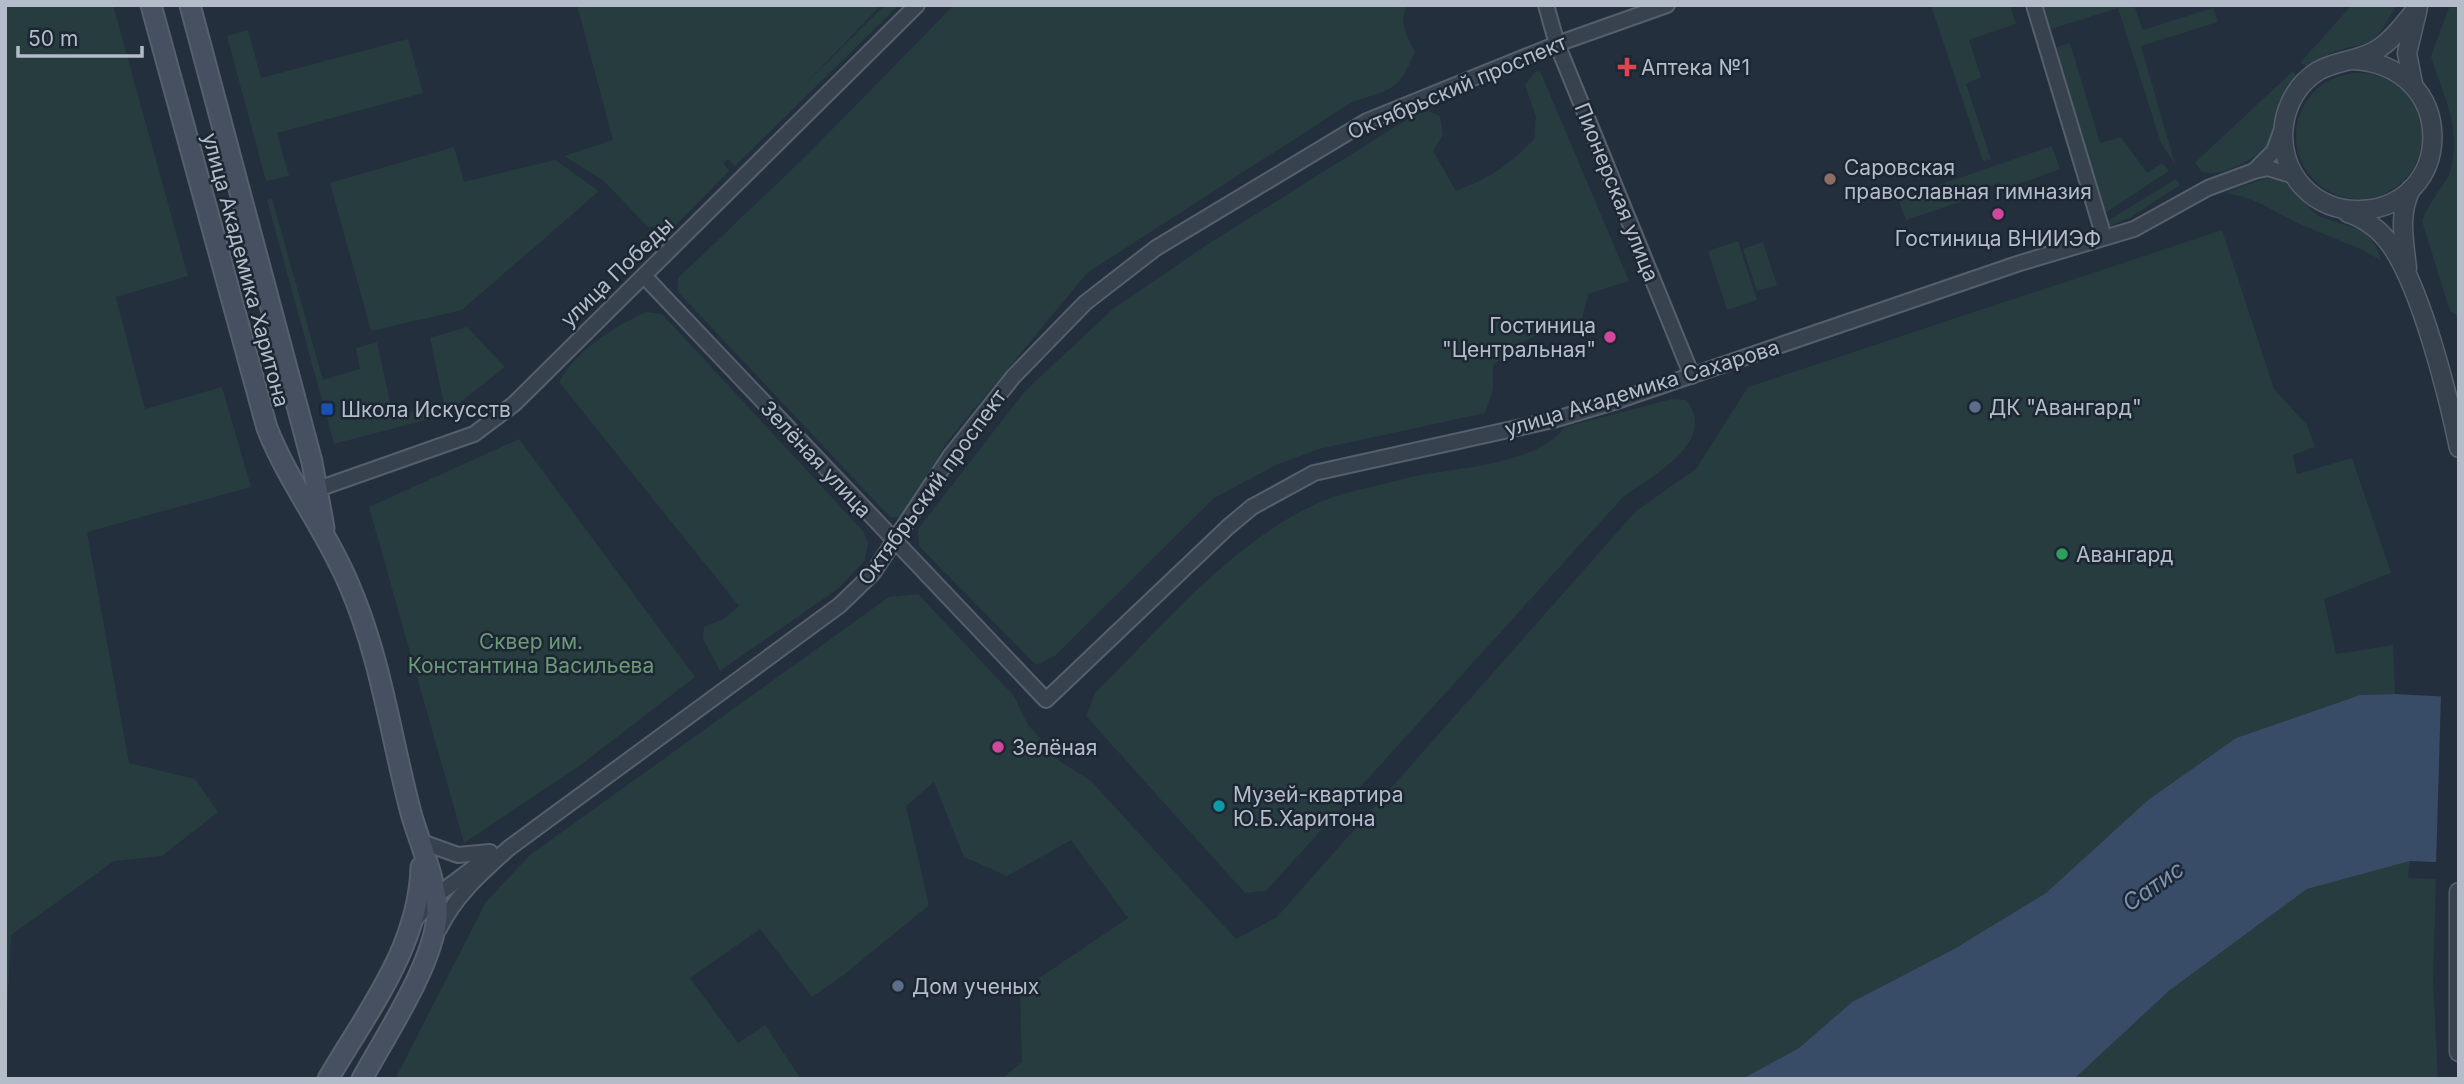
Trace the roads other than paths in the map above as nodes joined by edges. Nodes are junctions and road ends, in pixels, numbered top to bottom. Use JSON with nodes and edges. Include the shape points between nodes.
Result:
{"nodes":[{"id":1,"x":150,"y":5,"type":"edge"},
{"id":2,"x":190,"y":5,"type":"edge"},
{"id":3,"x":917,"y":5,"type":"edge"},
{"id":4,"x":1546,"y":5,"type":"edge"},
{"id":5,"x":1667,"y":5,"type":"edge"},
{"id":6,"x":2034,"y":5,"type":"edge"},
{"id":7,"x":2419,"y":6,"type":"edge"},
{"id":8,"x":1557,"y":44,"type":"junction"},
{"id":9,"x":2351,"y":60,"type":"junction"},
{"id":10,"x":2413,"y":84,"type":"junction"},
{"id":11,"x":2283,"y":129,"type":"junction"},
{"id":12,"x":2254,"y":171,"type":"junction"},
{"id":13,"x":2294,"y":176,"type":"junction"},
{"id":14,"x":2417,"y":183,"type":"junction"},
{"id":15,"x":2339,"y":208,"type":"junction"},
{"id":16,"x":2104,"y":237,"type":"junction"},
{"id":17,"x":2407,"y":275,"type":"junction"},
{"id":18,"x":645,"y":277,"type":"junction"},
{"id":19,"x":1692,"y":376,"type":"junction"},
{"id":20,"x":2459,"y":448,"type":"edge"},
{"id":21,"x":318,"y":489,"type":"junction"},
{"id":22,"x":300,"y":496,"type":"junction"},
{"id":23,"x":326,"y":536,"type":"junction"},
{"id":24,"x":893,"y":541,"type":"junction"},
{"id":25,"x":1046,"y":700,"type":"joint"},
{"id":26,"x":420,"y":847,"type":"junction"},
{"id":27,"x":509,"y":848,"type":"junction"},
{"id":28,"x":2459,"y":893,"type":"edge"},
{"id":29,"x":436,"y":896,"type":"junction"},
{"id":30,"x":414,"y":922,"type":"junction"},
{"id":31,"x":431,"y":942,"type":"junction"},
{"id":32,"x":2459,"y":1052,"type":"edge"},
{"id":33,"x":328,"y":1079,"type":"edge"},
{"id":34,"x":362,"y":1079,"type":"edge"}],
"edges":[{"from":1,"to":22,"type":"main road","name":"улица Академика Харитона","via":[[249,371],[275,450]]},
{"from":2,"to":21,"type":"main road","name":"улица Академика Харитона"},
{"from":3,"to":18,"type":"street","name":"улица Победы"},
{"from":4,"to":8,"type":"street","name":"Пионерская улица"},
{"from":5,"to":8,"type":"street","name":"Октябрьский проспект"},
{"from":6,"to":16,"type":"street"},
{"from":7,"to":9,"type":"street","name":"улица Академика Сахарова","via":[[2380,48]]},
{"from":7,"to":10,"type":"street","name":"улица Академика Сахарова","via":[[2407,53]]},
{"from":8,"to":19,"type":"street","name":"Пионерская улица"},
{"from":8,"to":24,"type":"street","name":"Октябрьский проспект","via":[[1367,121],[1156,248],[1086,303],[1013,377],[951,455]]},
{"from":9,"to":10,"type":"street","name":"улица Академика Сахарова","via":[[2385,65]]},
{"from":9,"to":11,"type":"street","name":"улица Академика Сахарова","via":[[2334,64],[2305,82],[2294,95]]},
{"from":10,"to":14,"type":"street","name":"улица Академика Сахарова","via":[[2429,110],[2433,133],[2431,155]]},
{"from":11,"to":12,"type":"street","name":"улица Академика Сахарова","via":[[2274,151]]},
{"from":11,"to":13,"type":"street","name":"улица Академика Сахарова","via":[[2285,153]]},
{"from":12,"to":13,"type":"street","name":"улица Академика Сахарова","via":[[2268,168]]},
{"from":12,"to":16,"type":"street","name":"улица Академика Сахарова","via":[[2208,188],[2134,229]]},
{"from":13,"to":15,"type":"street","name":"улица Академика Сахарова","via":[[2318,200]]},
{"from":14,"to":15,"type":"street","name":"улица Академика Сахарова","via":[[2382,207]]},
{"from":14,"to":17,"type":"street","via":[[2404,209]]},
{"from":15,"to":17,"type":"street","via":[[2364,218],[2383,235]]},
{"from":16,"to":19,"type":"street","name":"улица Академика Сахарова"},
{"from":17,"to":20,"type":"street"},
{"from":18,"to":21,"type":"street","name":"улица Победы","via":[[514,404],[474,434]]},
{"from":18,"to":24,"type":"street","name":"Зелёная улица"},
{"from":19,"to":25,"type":"street","name":"улица Академика Сахарова","via":[[1553,419],[1314,474],[1281,490],[1228,527]]},
{"from":21,"to":22,"type":"main road","name":"улица Победы"},
{"from":21,"to":23,"type":"main road","name":"улица Академика Харитона"},
{"from":22,"to":23,"type":"main road","name":"улица Академика Харитона"},
{"from":23,"to":26,"type":"main road","name":"улица Академика Харитона","via":[[373,653]]},
{"from":24,"to":25,"type":"street","name":"Зелёная улица"},
{"from":24,"to":27,"type":"street","name":"Октябрьский проспект","via":[[873,573],[840,605]]},
{"from":26,"to":27,"type":"street","name":"Октябрьский проспект","via":[[458,855]]},
{"from":26,"to":29,"type":"main road","name":"улица Академика Харитона"},
{"from":26,"to":30,"type":"main road","name":"улица Академика Харитона","via":[[421,890]]},
{"from":27,"to":29,"type":"street","name":"Октябрьский проспект","via":[[488,857]]},
{"from":27,"to":31,"type":"street","name":"Октябрьский проспект","via":[[453,903]]},
{"from":28,"to":32,"type":"street"},
{"from":29,"to":30,"type":"street","name":"Октябрьский проспект"},
{"from":29,"to":31,"type":"main road","name":"улица Академика Харитона"},
{"from":30,"to":33,"type":"main road","name":"улица Академика Харитона","via":[[405,946]]},
{"from":31,"to":34,"type":"main road","name":"улица Академика Харитона","via":[[407,998]]}]}
